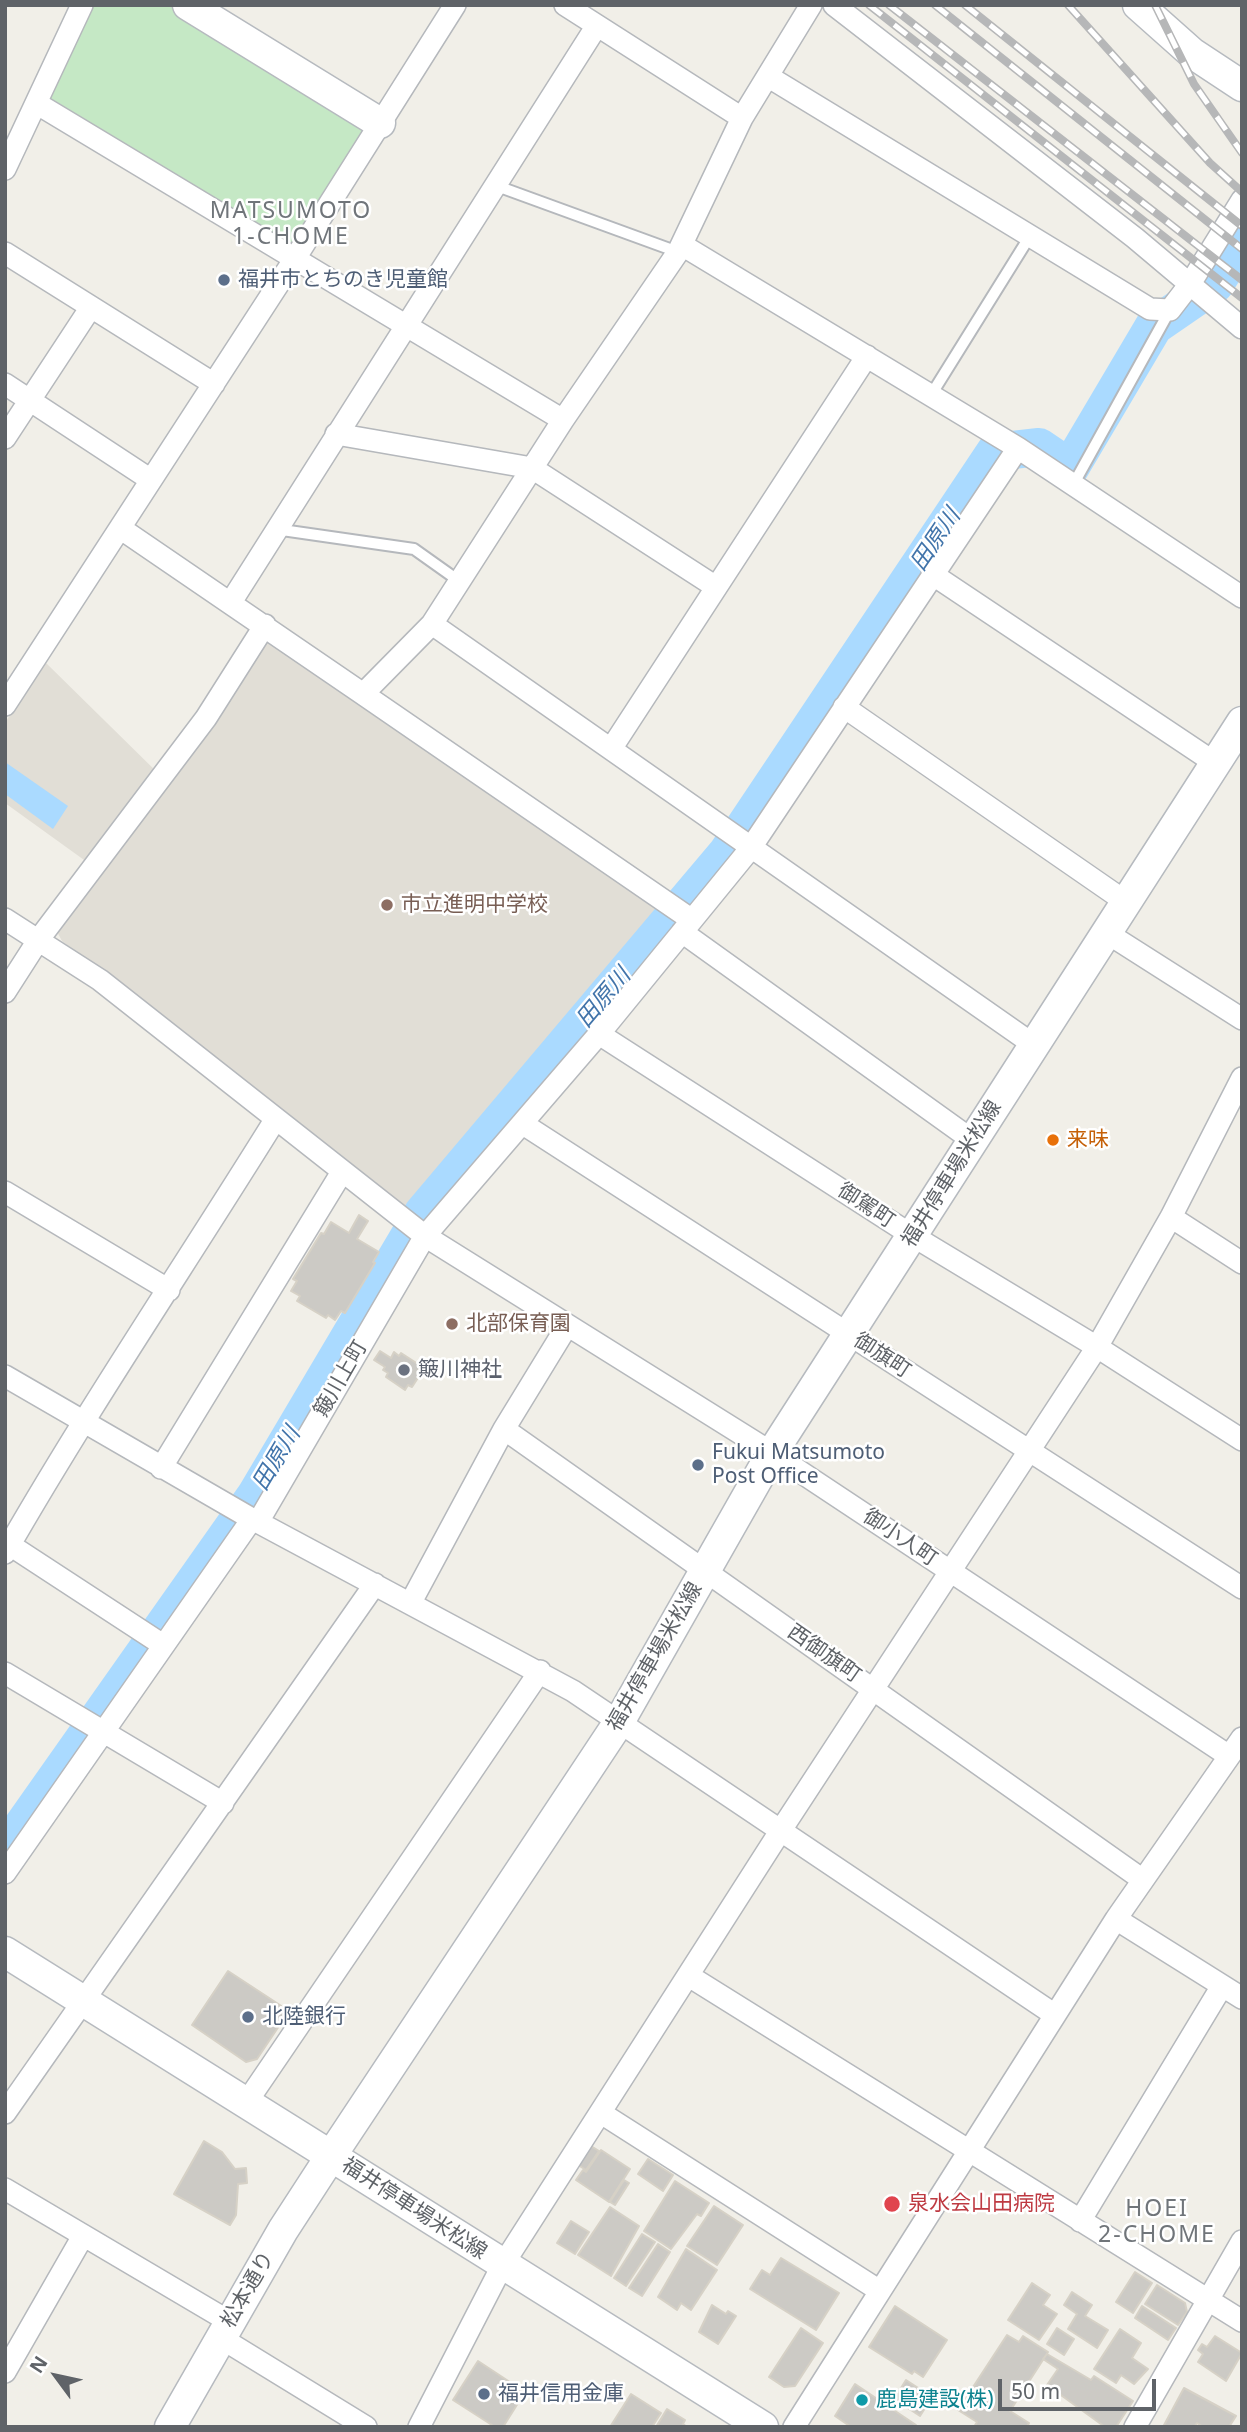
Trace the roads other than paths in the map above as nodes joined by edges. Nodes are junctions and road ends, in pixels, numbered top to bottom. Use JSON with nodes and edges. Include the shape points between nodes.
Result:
{"nodes":[{"id":1,"x":82,"y":5,"type":"edge"},
{"id":2,"x":188,"y":5,"type":"edge"},
{"id":3,"x":455,"y":5,"type":"edge"},
{"id":4,"x":565,"y":5,"type":"edge"},
{"id":5,"x":811,"y":5,"type":"edge"},
{"id":6,"x":834,"y":5,"type":"edge"},
{"id":7,"x":1145,"y":8,"type":"edge"},
{"id":8,"x":596,"y":27,"type":"junction"},
{"id":9,"x":769,"y":77,"type":"junction"},
{"id":10,"x":1242,"y":86,"type":"edge"},
{"id":11,"x":36,"y":103,"type":"junction"},
{"id":12,"x":741,"y":118,"type":"junction"},
{"id":13,"x":380,"y":122,"type":"junction"},
{"id":14,"x":5,"y":169,"type":"edge"},
{"id":15,"x":497,"y":186,"type":"junction"},
{"id":16,"x":1242,"y":200,"type":"edge"},
{"id":17,"x":1030,"y":236,"type":"junction"},
{"id":18,"x":680,"y":248,"type":"junction"},
{"id":19,"x":5,"y":253,"type":"edge"},
{"id":20,"x":294,"y":260,"type":"junction"},
{"id":21,"x":1190,"y":284,"type":"junction"},
{"id":22,"x":92,"y":307,"type":"junction"},
{"id":23,"x":1170,"y":310,"type":"junction"},
{"id":24,"x":410,"y":324,"type":"junction"},
{"id":25,"x":1242,"y":328,"type":"edge"},
{"id":26,"x":867,"y":356,"type":"junction"},
{"id":27,"x":5,"y":384,"type":"edge"},
{"id":28,"x":214,"y":384,"type":"junction"},
{"id":29,"x":931,"y":395,"type":"junction"},
{"id":30,"x":31,"y":401,"type":"junction"},
{"id":31,"x":564,"y":420,"type":"junction"},
{"id":32,"x":336,"y":435,"type":"junction"},
{"id":33,"x":5,"y":439,"type":"edge"},
{"id":34,"x":1018,"y":448,"type":"junction"},
{"id":35,"x":532,"y":468,"type":"junction"},
{"id":36,"x":151,"y":480,"type":"junction"},
{"id":37,"x":1073,"y":485,"type":"junction"},
{"id":38,"x":120,"y":528,"type":"junction"},
{"id":39,"x":275,"y":529,"type":"junction"},
{"id":40,"x":932,"y":574,"type":"junction"},
{"id":41,"x":459,"y":581,"type":"junction"},
{"id":42,"x":716,"y":587,"type":"junction"},
{"id":43,"x":1242,"y":597,"type":"edge"},
{"id":44,"x":231,"y":602,"type":"junction"},
{"id":45,"x":432,"y":624,"type":"junction"},
{"id":46,"x":265,"y":625,"type":"junction"},
{"id":47,"x":363,"y":694,"type":"junction"},
{"id":48,"x":5,"y":705,"type":"edge"},
{"id":49,"x":844,"y":707,"type":"junction"},
{"id":50,"x":1242,"y":722,"type":"edge"},
{"id":51,"x":611,"y":749,"type":"junction"},
{"id":52,"x":1215,"y":763,"type":"junction"},
{"id":53,"x":750,"y":849,"type":"junction"},
{"id":54,"x":1126,"y":902,"type":"junction"},
{"id":55,"x":5,"y":919,"type":"edge"},
{"id":56,"x":687,"y":926,"type":"junction"},
{"id":57,"x":1107,"y":933,"type":"junction"},
{"id":58,"x":39,"y":939,"type":"junction"},
{"id":59,"x":5,"y":992,"type":"edge"},
{"id":60,"x":1242,"y":1020,"type":"edge"},
{"id":61,"x":599,"y":1034,"type":"junction"},
{"id":62,"x":1034,"y":1045,"type":"junction"},
{"id":63,"x":1242,"y":1078,"type":"edge"},
{"id":64,"x":275,"y":1120,"type":"junction"},
{"id":65,"x":523,"y":1124,"type":"junction"},
{"id":66,"x":972,"y":1140,"type":"junction"},
{"id":67,"x":342,"y":1172,"type":"junction"},
{"id":68,"x":5,"y":1192,"type":"edge"},
{"id":69,"x":1171,"y":1217,"type":"junction"},
{"id":70,"x":425,"y":1236,"type":"junction"},
{"id":71,"x":912,"y":1236,"type":"junction"},
{"id":72,"x":1242,"y":1263,"type":"edge"},
{"id":73,"x":169,"y":1290,"type":"junction"},
{"id":74,"x":567,"y":1326,"type":"junction"},
{"id":75,"x":849,"y":1335,"type":"junction"},
{"id":76,"x":1097,"y":1347,"type":"junction"},
{"id":77,"x":5,"y":1376,"type":"edge"},
{"id":78,"x":82,"y":1420,"type":"junction"},
{"id":79,"x":504,"y":1429,"type":"junction"},
{"id":80,"x":1242,"y":1440,"type":"edge"},
{"id":81,"x":1030,"y":1451,"type":"junction"},
{"id":82,"x":772,"y":1453,"type":"junction"},
{"id":83,"x":161,"y":1468,"type":"junction"},
{"id":84,"x":255,"y":1520,"type":"junction"},
{"id":85,"x":8,"y":1544,"type":"edge"},
{"id":86,"x":705,"y":1570,"type":"junction"},
{"id":87,"x":952,"y":1573,"type":"junction"},
{"id":88,"x":375,"y":1584,"type":"junction"},
{"id":89,"x":1242,"y":1588,"type":"edge"},
{"id":90,"x":411,"y":1602,"type":"junction"},
{"id":91,"x":163,"y":1645,"type":"junction"},
{"id":92,"x":540,"y":1671,"type":"junction"},
{"id":93,"x":5,"y":1673,"type":"edge"},
{"id":94,"x":875,"y":1690,"type":"junction"},
{"id":95,"x":619,"y":1721,"type":"junction"},
{"id":96,"x":102,"y":1732,"type":"junction"},
{"id":97,"x":1236,"y":1747,"type":"edge"},
{"id":98,"x":223,"y":1803,"type":"junction"},
{"id":99,"x":781,"y":1830,"type":"junction"},
{"id":100,"x":5,"y":1873,"type":"edge"},
{"id":101,"x":1143,"y":1880,"type":"junction"},
{"id":102,"x":1116,"y":1919,"type":"junction"},
{"id":103,"x":5,"y":1952,"type":"edge"},
{"id":104,"x":689,"y":1976,"type":"junction"},
{"id":105,"x":1222,"y":1986,"type":"junction"},
{"id":106,"x":1242,"y":1998,"type":"edge"},
{"id":107,"x":83,"y":2001,"type":"junction"},
{"id":108,"x":1055,"y":2015,"type":"junction"},
{"id":109,"x":246,"y":2102,"type":"junction"},
{"id":110,"x":5,"y":2113,"type":"edge"},
{"id":111,"x":601,"y":2113,"type":"junction"},
{"id":112,"x":968,"y":2152,"type":"junction"},
{"id":113,"x":331,"y":2156,"type":"junction"},
{"id":114,"x":5,"y":2189,"type":"edge"},
{"id":115,"x":1080,"y":2221,"type":"junction"},
{"id":116,"x":83,"y":2236,"type":"junction"},
{"id":117,"x":1242,"y":2241,"type":"edge"},
{"id":118,"x":502,"y":2266,"type":"junction"},
{"id":119,"x":880,"y":2291,"type":"junction"},
{"id":120,"x":1207,"y":2299,"type":"junction"},
{"id":121,"x":1242,"y":2321,"type":"edge"},
{"id":122,"x":225,"y":2330,"type":"junction"},
{"id":123,"x":5,"y":2372,"type":"edge"},
{"id":124,"x":170,"y":2427,"type":"edge"},
{"id":125,"x":366,"y":2427,"type":"edge"},
{"id":126,"x":419,"y":2427,"type":"edge"},
{"id":127,"x":763,"y":2427,"type":"edge"},
{"id":128,"x":794,"y":2427,"type":"edge"},
{"id":129,"x":1135,"y":2427,"type":"edge"}],
"edges":[{"from":1,"to":11,"type":"street"},
{"from":2,"to":13,"type":"main road"},
{"from":3,"to":13,"type":"street"},
{"from":4,"to":8,"type":"street"},
{"from":5,"to":9,"type":"street"},
{"from":6,"to":21,"type":"street"},
{"from":7,"to":10,"type":"main road","via":[[1192,53]]},
{"from":8,"to":12,"type":"street"},
{"from":8,"to":15,"type":"street"},
{"from":9,"to":12,"type":"street"},
{"from":9,"to":17,"type":"street"},
{"from":11,"to":14,"type":"street"},
{"from":11,"to":20,"type":"street"},
{"from":12,"to":18,"type":"street"},
{"from":13,"to":20,"type":"street"},
{"from":15,"to":18,"type":"lane"},
{"from":15,"to":24,"type":"street"},
{"from":16,"to":21,"type":"street"},
{"from":17,"to":23,"type":"street","via":[[1150,309]]},
{"from":17,"to":29,"type":"lane"},
{"from":18,"to":26,"type":"street"},
{"from":18,"to":31,"type":"street"},
{"from":19,"to":22,"type":"street"},
{"from":20,"to":24,"type":"street"},
{"from":20,"to":28,"type":"street"},
{"from":21,"to":23,"type":"street"},
{"from":21,"to":25,"type":"street"},
{"from":22,"to":28,"type":"street"},
{"from":22,"to":30,"type":"street"},
{"from":23,"to":37,"type":"lane"},
{"from":24,"to":31,"type":"street"},
{"from":24,"to":32,"type":"street"},
{"from":26,"to":29,"type":"street"},
{"from":26,"to":42,"type":"street"},
{"from":27,"to":30,"type":"street"},
{"from":28,"to":36,"type":"street"},
{"from":29,"to":34,"type":"street"},
{"from":30,"to":33,"type":"street"},
{"from":30,"to":36,"type":"street"},
{"from":31,"to":35,"type":"street"},
{"from":32,"to":35,"type":"street"},
{"from":32,"to":39,"type":"street"},
{"from":34,"to":37,"type":"street"},
{"from":34,"to":40,"type":"street","name":"簸川上町"},
{"from":35,"to":41,"type":"street"},
{"from":35,"to":42,"type":"street"},
{"from":36,"to":38,"type":"street"},
{"from":37,"to":43,"type":"street"},
{"from":38,"to":44,"type":"street"},
{"from":38,"to":48,"type":"street"},
{"from":39,"to":41,"type":"lane","via":[[414,549]]},
{"from":39,"to":44,"type":"street"},
{"from":40,"to":49,"type":"street","name":"簸川上町"},
{"from":40,"to":52,"type":"street"},
{"from":41,"to":45,"type":"street"},
{"from":42,"to":51,"type":"street"},
{"from":44,"to":46,"type":"street"},
{"from":45,"to":47,"type":"street"},
{"from":45,"to":51,"type":"street"},
{"from":46,"to":47,"type":"street"},
{"from":46,"to":58,"type":"street","via":[[206,718]]},
{"from":47,"to":56,"type":"street"},
{"from":49,"to":53,"type":"street","name":"簸川上町"},
{"from":49,"to":54,"type":"street"},
{"from":50,"to":52,"type":"main road","name":"福井停車場米松線"},
{"from":51,"to":53,"type":"street"},
{"from":52,"to":54,"type":"main road","name":"福井停車場米松線"},
{"from":53,"to":56,"type":"street","name":"簸川上町"},
{"from":53,"to":62,"type":"street"},
{"from":54,"to":57,"type":"main road","name":"福井停車場米松線"},
{"from":55,"to":58,"type":"street","name":"御小人町"},
{"from":56,"to":61,"type":"street","name":"簸川上町"},
{"from":56,"to":66,"type":"street"},
{"from":57,"to":60,"type":"street"},
{"from":57,"to":62,"type":"main road","name":"福井停車場米松線"},
{"from":58,"to":59,"type":"street"},
{"from":58,"to":64,"type":"street","name":"御小人町","via":[[111,988]]},
{"from":61,"to":65,"type":"street","name":"簸川上町"},
{"from":61,"to":71,"type":"street","name":"御駕町"},
{"from":62,"to":66,"type":"main road","name":"福井停車場米松線"},
{"from":63,"to":69,"type":"street"},
{"from":64,"to":67,"type":"street","name":"御小人町"},
{"from":64,"to":73,"type":"street"},
{"from":65,"to":70,"type":"street","name":"簸川上町"},
{"from":65,"to":75,"type":"street","name":"御旗町"},
{"from":66,"to":71,"type":"main road","name":"福井停車場米松線"},
{"from":67,"to":70,"type":"street","name":"御小人町"},
{"from":67,"to":83,"type":"street"},
{"from":68,"to":73,"type":"street"},
{"from":69,"to":72,"type":"street"},
{"from":69,"to":76,"type":"street"},
{"from":70,"to":74,"type":"street","name":"御小人町"},
{"from":70,"to":84,"type":"street","name":"簸川上町"},
{"from":71,"to":75,"type":"main road","name":"福井停車場米松線"},
{"from":71,"to":76,"type":"street","name":"御駕町"},
{"from":73,"to":78,"type":"street"},
{"from":74,"to":79,"type":"street"},
{"from":74,"to":82,"type":"street","name":"御小人町"},
{"from":75,"to":81,"type":"street","name":"御旗町"},
{"from":75,"to":82,"type":"main road","name":"福井停車場米松線"},
{"from":76,"to":80,"type":"street","name":"御駕町"},
{"from":76,"to":81,"type":"street"},
{"from":77,"to":78,"type":"street"},
{"from":78,"to":83,"type":"street"},
{"from":78,"to":85,"type":"street"},
{"from":79,"to":86,"type":"street","name":"西御旗町"},
{"from":79,"to":90,"type":"street"},
{"from":81,"to":87,"type":"street"},
{"from":81,"to":89,"type":"street","name":"御旗町"},
{"from":82,"to":86,"type":"main road","name":"福井停車場米松線"},
{"from":82,"to":87,"type":"street","name":"御小人町"},
{"from":83,"to":84,"type":"street"},
{"from":84,"to":88,"type":"street"},
{"from":84,"to":91,"type":"street","name":"簸川上町"},
{"from":85,"to":91,"type":"street"},
{"from":86,"to":94,"type":"street","name":"西御旗町"},
{"from":86,"to":95,"type":"main road","name":"福井停車場米松線"},
{"from":87,"to":94,"type":"street"},
{"from":87,"to":97,"type":"street","name":"御小人町"},
{"from":88,"to":90,"type":"street"},
{"from":88,"to":98,"type":"street"},
{"from":90,"to":92,"type":"street"},
{"from":91,"to":96,"type":"street","name":"簸川上町"},
{"from":92,"to":95,"type":"street"},
{"from":92,"to":109,"type":"street"},
{"from":93,"to":96,"type":"street"},
{"from":94,"to":99,"type":"street"},
{"from":94,"to":101,"type":"street","name":"西御旗町"},
{"from":95,"to":99,"type":"street"},
{"from":95,"to":113,"type":"main road","name":"福井停車場米松線"},
{"from":96,"to":98,"type":"street"},
{"from":96,"to":100,"type":"street","name":"簸川上町"},
{"from":97,"to":101,"type":"street"},
{"from":98,"to":107,"type":"street"},
{"from":99,"to":104,"type":"street"},
{"from":99,"to":108,"type":"street"},
{"from":101,"to":102,"type":"street"},
{"from":102,"to":105,"type":"street"},
{"from":102,"to":108,"type":"street"},
{"from":103,"to":107,"type":"main road"},
{"from":104,"to":111,"type":"street"},
{"from":104,"to":112,"type":"street"},
{"from":105,"to":106,"type":"street"},
{"from":105,"to":115,"type":"street"},
{"from":107,"to":109,"type":"main road"},
{"from":107,"to":110,"type":"street"},
{"from":108,"to":112,"type":"street"},
{"from":109,"to":113,"type":"main road"},
{"from":111,"to":118,"type":"street"},
{"from":111,"to":119,"type":"street"},
{"from":112,"to":115,"type":"street"},
{"from":112,"to":119,"type":"street"},
{"from":113,"to":118,"type":"main road","name":"福井停車場米松線"},
{"from":113,"to":122,"type":"main road","name":"松本通り"},
{"from":114,"to":116,"type":"street"},
{"from":115,"to":120,"type":"street"},
{"from":116,"to":122,"type":"street"},
{"from":116,"to":123,"type":"street"},
{"from":117,"to":120,"type":"street"},
{"from":118,"to":126,"type":"street"},
{"from":118,"to":127,"type":"main road","name":"福井停車場米松線"},
{"from":119,"to":128,"type":"street"},
{"from":120,"to":121,"type":"street"},
{"from":120,"to":129,"type":"street"},
{"from":122,"to":124,"type":"main road","name":"松本通り"},
{"from":122,"to":125,"type":"street"}]}
